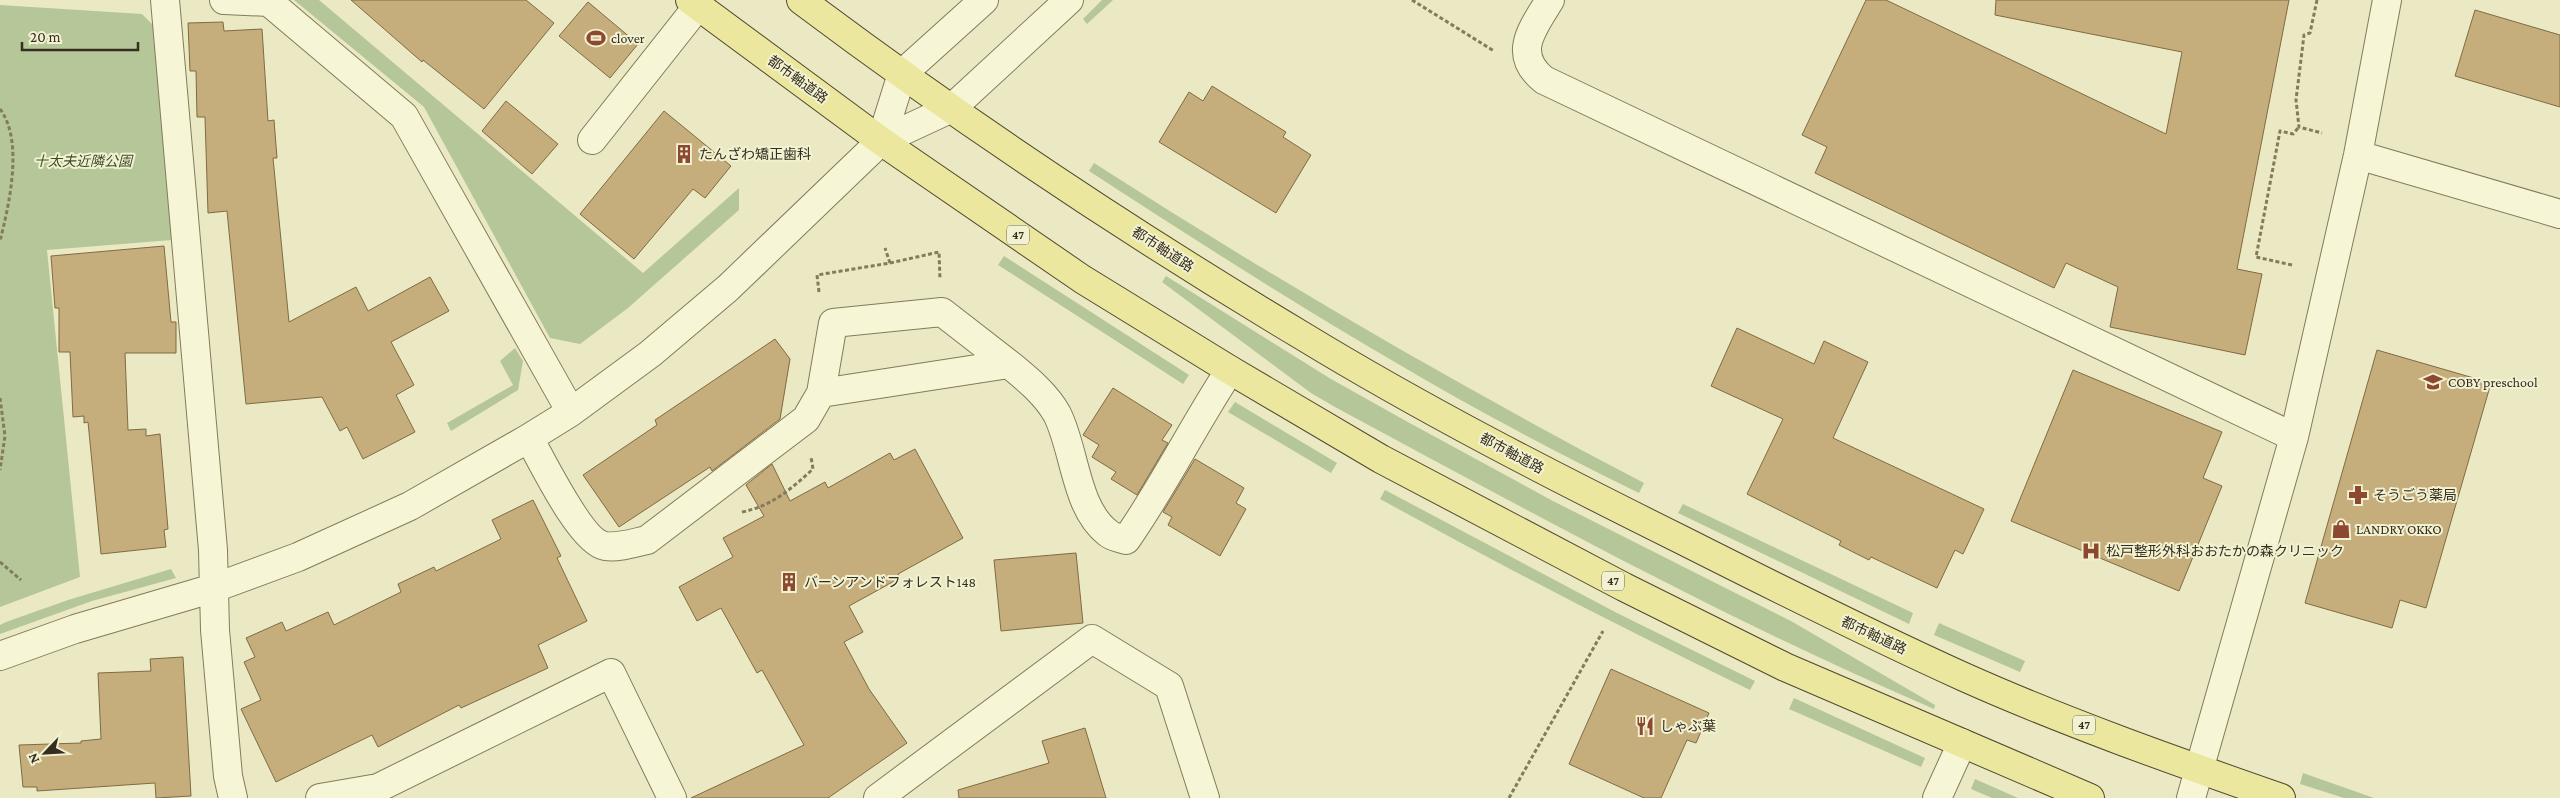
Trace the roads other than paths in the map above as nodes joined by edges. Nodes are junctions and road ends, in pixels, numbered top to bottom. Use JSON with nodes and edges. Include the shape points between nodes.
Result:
{"nodes":[{"id":1,"x":164,"y":0,"type":"edge"},
{"id":2,"x":224,"y":0,"type":"edge"},
{"id":3,"x":801,"y":0,"type":"edge"},
{"id":4,"x":984,"y":0,"type":"edge"},
{"id":5,"x":1069,"y":0,"type":"edge"},
{"id":6,"x":1550,"y":0,"type":"edge"},
{"id":7,"x":2388,"y":0,"type":"edge"},
{"id":8,"x":694,"y":3,"type":"edge"},
{"id":9,"x":902,"y":74,"type":"junction"},
{"id":10,"x":952,"y":108,"type":"junction"},
{"id":11,"x":592,"y":140,"type":"dead end"},
{"id":12,"x":881,"y":142,"type":"junction"},
{"id":13,"x":2358,"y":155,"type":"junction"},
{"id":14,"x":2560,"y":214,"type":"edge"},
{"id":15,"x":1009,"y":364,"type":"junction"},
{"id":16,"x":1230,"y":370,"type":"junction"},
{"id":17,"x":821,"y":393,"type":"junction"},
{"id":18,"x":571,"y":412,"type":"junction"},
{"id":19,"x":2294,"y":437,"type":"junction"},
{"id":20,"x":529,"y":438,"type":"junction"},
{"id":21,"x":214,"y":588,"type":"junction"},
{"id":22,"x":0,"y":656,"type":"edge"},
{"id":23,"x":1962,"y":743,"type":"junction"},
{"id":24,"x":2201,"y":770,"type":"junction"},
{"id":25,"x":233,"y":798,"type":"edge"},
{"id":26,"x":320,"y":798,"type":"edge"},
{"id":27,"x":672,"y":798,"type":"edge"},
{"id":28,"x":878,"y":798,"type":"edge"},
{"id":29,"x":1205,"y":798,"type":"edge"},
{"id":30,"x":1937,"y":798,"type":"edge"},
{"id":31,"x":2090,"y":798,"type":"edge"},
{"id":32,"x":2191,"y":798,"type":"edge"},
{"id":33,"x":2281,"y":798,"type":"edge"}],
"edges":[{"from":1,"to":21,"type":"street"},
{"from":2,"to":18,"type":"street","via":[[269,2],[404,116]]},
{"from":3,"to":9,"type":"main road","name":"都市軸道路","number":"47"},
{"from":4,"to":9,"type":"street"},
{"from":5,"to":10,"type":"street"},
{"from":6,"to":19,"type":"street","via":[[1528,39],[1528,61],[1544,80]]},
{"from":7,"to":13,"type":"street"},
{"from":8,"to":11,"type":"street"},
{"from":8,"to":12,"type":"main road","name":"都市軸道路","number":"47"},
{"from":9,"to":10,"type":"main road","name":"都市軸道路","number":"47"},
{"from":9,"to":12,"type":"street"},
{"from":10,"to":12,"type":"street"},
{"from":10,"to":24,"type":"main road","name":"都市軸道路","number":"47","via":[[1183,262],[1304,337],[1448,419],[1608,504],[1967,678]]},
{"from":12,"to":16,"type":"main road","name":"都市軸道路","number":"47","via":[[1082,279]]},
{"from":12,"to":18,"type":"street","via":[[693,319]]},
{"from":13,"to":14,"type":"street"},
{"from":13,"to":19,"type":"street"},
{"from":15,"to":16,"type":"street","via":[[1032,383],[1057,414],[1081,490],[1097,524],[1110,535],[1126,540],[1152,504],[1204,409]]},
{"from":15,"to":17,"type":"street"},
{"from":15,"to":17,"type":"street","via":[[942,312],[833,323]]},
{"from":16,"to":23,"type":"main road","name":"都市軸道路","number":"47","via":[[1382,458],[1624,587],[1785,667]]},
{"from":17,"to":20,"type":"street","via":[[806,419],[647,540],[623,546],[604,546],[587,536]]},
{"from":18,"to":20,"type":"street"},
{"from":19,"to":24,"type":"street"},
{"from":20,"to":21,"type":"street","via":[[410,506],[298,557]]},
{"from":21,"to":22,"type":"street","via":[[75,629]]},
{"from":21,"to":25,"type":"street","via":[[228,776]]},
{"from":23,"to":30,"type":"street"},
{"from":23,"to":31,"type":"main road","name":"都市軸道路","number":"47"},
{"from":24,"to":32,"type":"street"},
{"from":24,"to":33,"type":"main road","name":"都市軸道路","number":"47"},
{"from":26,"to":27,"type":"street","via":[[378,788],[610,673]]},
{"from":28,"to":29,"type":"street","via":[[1092,640],[1169,686]]}]}
